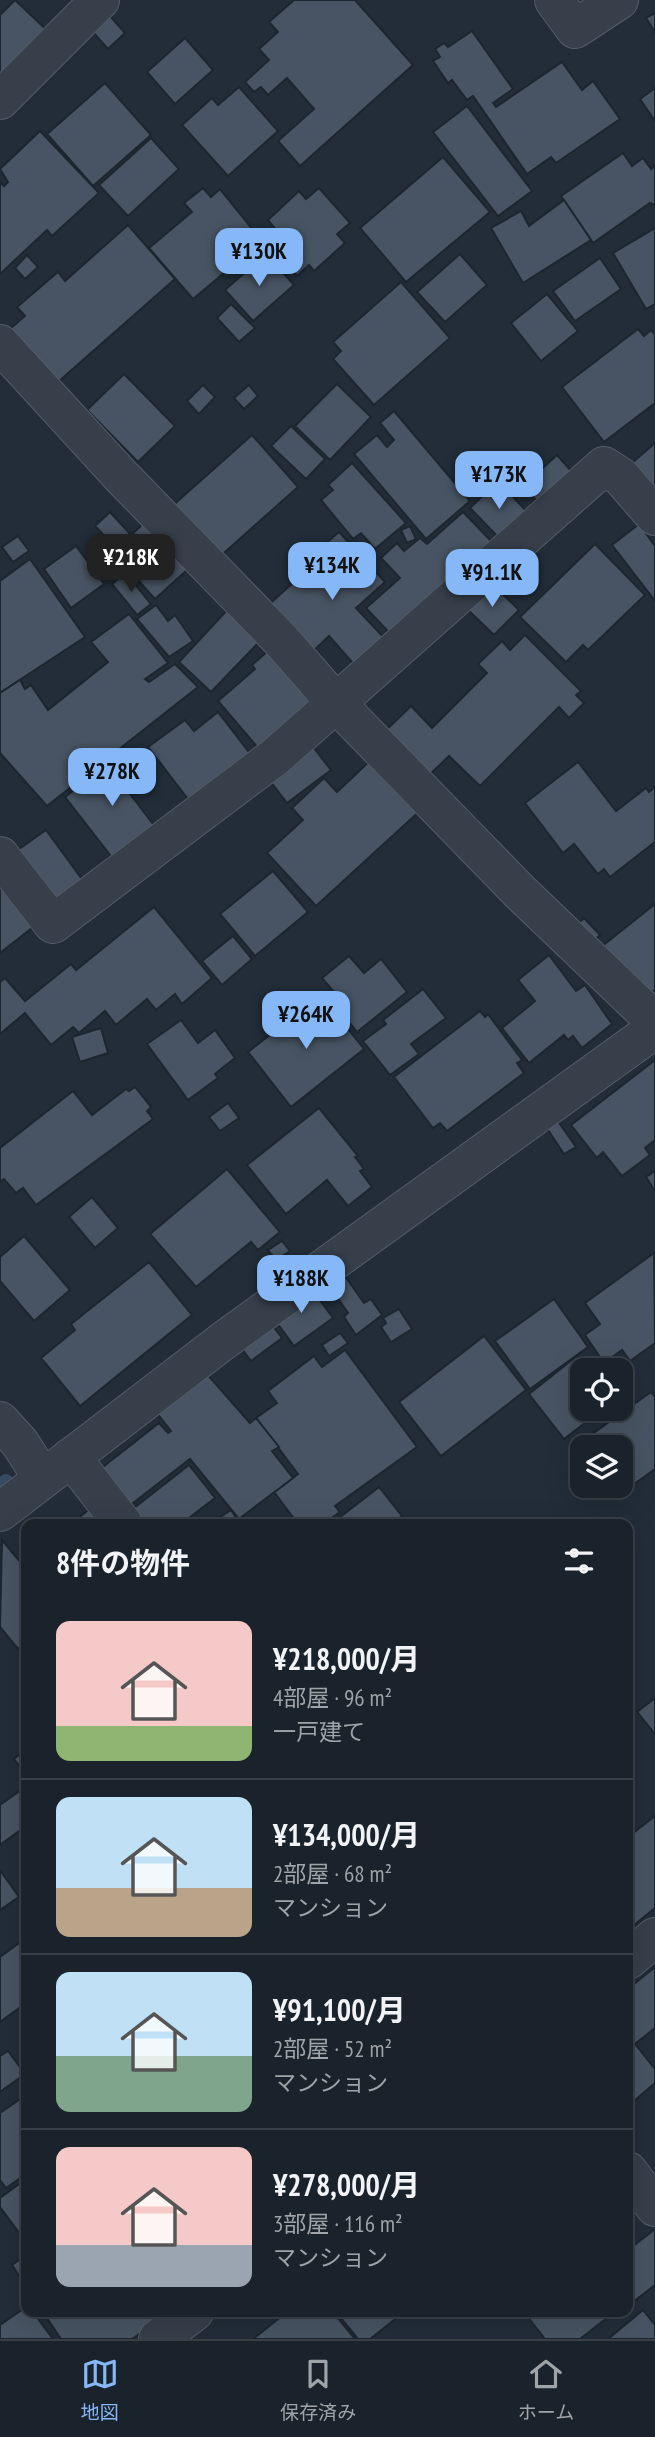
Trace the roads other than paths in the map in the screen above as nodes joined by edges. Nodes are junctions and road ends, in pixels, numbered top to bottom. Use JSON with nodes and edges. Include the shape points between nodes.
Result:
{"nodes":[{"id":1,"x":100,"y":0,"type":"edge"},
{"id":2,"x":554,"y":0,"type":"edge"},
{"id":3,"x":619,"y":0,"type":"edge"},
{"id":4,"x":0,"y":100,"type":"edge"},
{"id":5,"x":0,"y":344,"type":"edge"},
{"id":6,"x":655,"y":516,"type":"edge"},
{"id":7,"x":335,"y":702,"type":"junction"},
{"id":8,"x":0,"y":856,"type":"edge"},
{"id":9,"x":655,"y":1021,"type":"edge"},
{"id":10,"x":655,"y":1029,"type":"edge"},
{"id":11,"x":0,"y":1421,"type":"edge"},
{"id":12,"x":57,"y":1468,"type":"junction"},
{"id":13,"x":0,"y":1513,"type":"edge"},
{"id":14,"x":117,"y":1519,"type":"edge"},
{"id":15,"x":655,"y":1937,"type":"edge"},
{"id":16,"x":633,"y":1956,"type":"edge"},
{"id":17,"x":633,"y":2178,"type":"edge"},
{"id":18,"x":655,"y":2207,"type":"edge"},
{"id":19,"x":187,"y":2317,"type":"edge"},
{"id":20,"x":158,"y":2339,"type":"edge"}],
"edges":[{"from":1,"to":4,"type":"street"},
{"from":2,"to":3,"type":"street","via":[[575,29]]},
{"from":5,"to":7,"type":"street"},
{"from":6,"to":7,"type":"street","via":[[621,477],[604,466]]},
{"from":7,"to":8,"type":"street","via":[[276,756],[53,924]]},
{"from":7,"to":9,"type":"street","via":[[520,892]]},
{"from":10,"to":12,"type":"street","via":[[223,1340]]},
{"from":11,"to":12,"type":"street","via":[[20,1443]]},
{"from":12,"to":13,"type":"street"},
{"from":12,"to":14,"type":"street"},
{"from":15,"to":16,"type":"street"},
{"from":17,"to":18,"type":"street"},
{"from":19,"to":20,"type":"street"}]}
